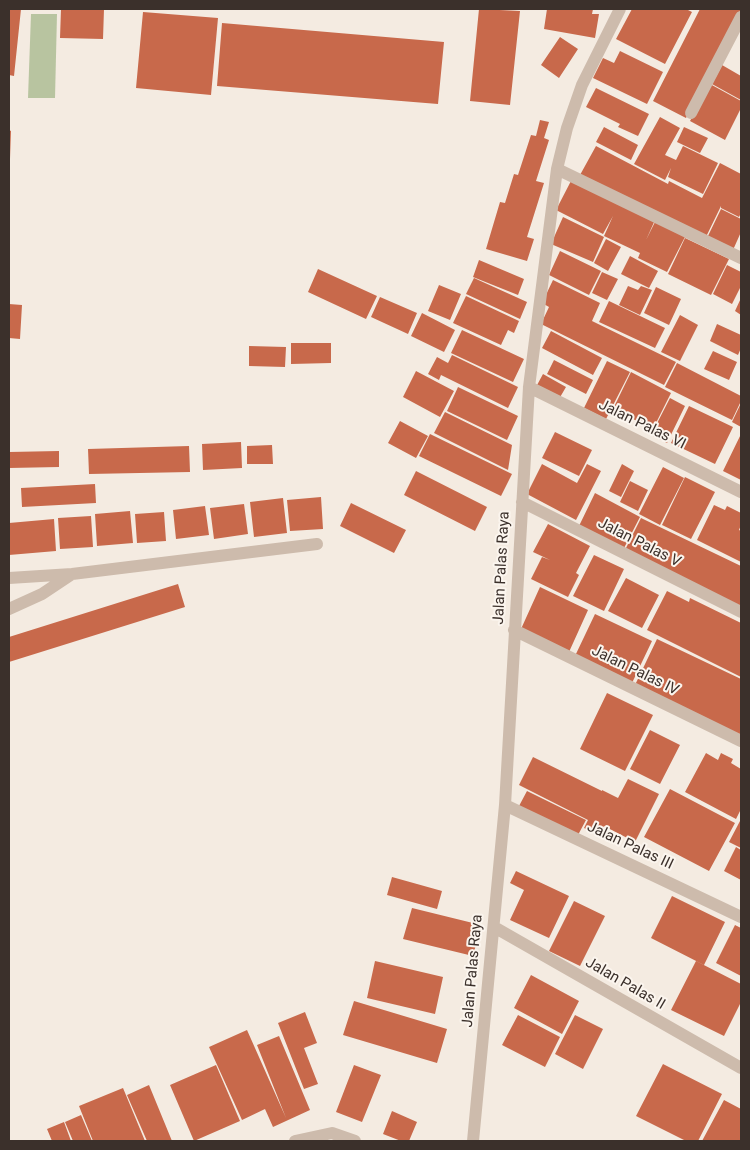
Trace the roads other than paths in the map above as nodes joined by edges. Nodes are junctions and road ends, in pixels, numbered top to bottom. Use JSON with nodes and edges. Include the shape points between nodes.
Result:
{"nodes":[{"id":1,"x":620,"y":9,"type":"edge"},
{"id":2,"x":741,"y":17,"type":"edge"},
{"id":3,"x":691,"y":112,"type":"dead end"},
{"id":4,"x":557,"y":169,"type":"junction"},
{"id":5,"x":741,"y":258,"type":"edge"},
{"id":6,"x":529,"y":387,"type":"junction"},
{"id":7,"x":741,"y":492,"type":"edge"},
{"id":8,"x":522,"y":502,"type":"junction"},
{"id":9,"x":317,"y":544,"type":"dead end"},
{"id":10,"x":72,"y":574,"type":"junction"},
{"id":11,"x":9,"y":578,"type":"edge"},
{"id":12,"x":9,"y":610,"type":"edge"},
{"id":13,"x":741,"y":612,"type":"edge"},
{"id":14,"x":514,"y":630,"type":"junction"},
{"id":15,"x":741,"y":741,"type":"edge"},
{"id":16,"x":505,"y":804,"type":"junction"},
{"id":17,"x":741,"y":917,"type":"edge"},
{"id":18,"x":494,"y":927,"type":"junction"},
{"id":19,"x":741,"y":1068,"type":"edge"},
{"id":20,"x":295,"y":1141,"type":"edge"},
{"id":21,"x":355,"y":1141,"type":"edge"},
{"id":22,"x":473,"y":1141,"type":"edge"}],
"edges":[{"from":1,"to":4,"type":"street","name":"Jalan Palas Raya","via":[[582,85]]},
{"from":2,"to":3,"type":"street"},
{"from":4,"to":5,"type":"street"},
{"from":4,"to":6,"type":"street","name":"Jalan Palas Raya"},
{"from":6,"to":7,"type":"street","name":"Jalan Palas VI"},
{"from":6,"to":8,"type":"street","name":"Jalan Palas Raya"},
{"from":8,"to":13,"type":"street","name":"Jalan Palas V"},
{"from":8,"to":14,"type":"street","name":"Jalan Palas Raya"},
{"from":9,"to":10,"type":"street"},
{"from":10,"to":11,"type":"street"},
{"from":10,"to":12,"type":"street"},
{"from":14,"to":15,"type":"street","name":"Jalan Palas IV"},
{"from":14,"to":16,"type":"street","name":"Jalan Palas Raya"},
{"from":16,"to":17,"type":"street","name":"Jalan Palas III"},
{"from":16,"to":18,"type":"street","name":"Jalan Palas Raya"},
{"from":18,"to":19,"type":"street","name":"Jalan Palas II"},
{"from":18,"to":22,"type":"street","name":"Jalan Palas Raya"},
{"from":20,"to":21,"type":"street","via":[[332,1133]]}]}
